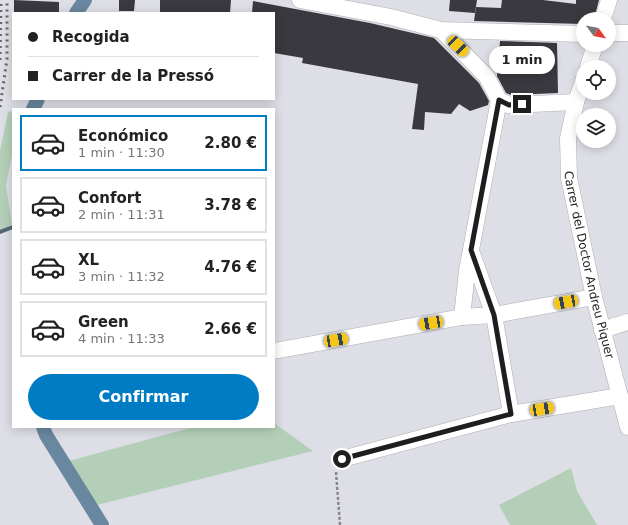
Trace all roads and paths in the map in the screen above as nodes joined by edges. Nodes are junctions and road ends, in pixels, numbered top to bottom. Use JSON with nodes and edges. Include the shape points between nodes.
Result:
{"nodes":[{"id":1,"x":300,"y":0,"type":"edge"},
{"id":2,"x":609,"y":0,"type":"edge"},
{"id":3,"x":605,"y":12,"type":"edge"},
{"id":4,"x":442,"y":30,"type":"junction"},
{"id":5,"x":616,"y":33,"type":"edge"},
{"id":6,"x":628,"y":33,"type":"edge"},
{"id":7,"x":576,"y":34,"type":"edge"},
{"id":8,"x":499,"y":100,"type":"junction"},
{"id":9,"x":576,"y":102,"type":"joint"},
{"id":10,"x":471,"y":250,"type":"junction"},
{"id":11,"x":594,"y":297,"type":"junction"},
{"id":12,"x":494,"y":315,"type":"junction"},
{"id":13,"x":462,"y":318,"type":"junction"},
{"id":14,"x":628,"y":322,"type":"edge"},
{"id":15,"x":602,"y":330,"type":"junction"},
{"id":16,"x":275,"y":351,"type":"edge"},
{"id":17,"x":620,"y":396,"type":"junction"},
{"id":18,"x":511,"y":414,"type":"junction"},
{"id":19,"x":628,"y":427,"type":"edge"},
{"id":20,"x":342,"y":459,"type":"joint"},
{"id":21,"x":340,"y":525,"type":"edge"}],
"edges":[{"from":1,"to":4,"type":"street","via":[[391,17]]},
{"from":2,"to":3,"type":"street"},
{"from":4,"to":7,"type":"street"},
{"from":4,"to":8,"type":"street","via":[[487,77]]},
{"from":5,"to":6,"type":"street"},
{"from":8,"to":9,"type":"street","via":[[509,105]]},
{"from":8,"to":10,"type":"street"},
{"from":9,"to":11,"type":"street","name":"Carrer del Doctor Andreu Piquer","via":[[568,138],[570,178]]},
{"from":10,"to":12,"type":"street"},
{"from":10,"to":13,"type":"street"},
{"from":11,"to":12,"type":"street"},
{"from":11,"to":15,"type":"street","name":"Carrer del Doctor Andreu Piquer"},
{"from":12,"to":13,"type":"street"},
{"from":12,"to":18,"type":"street"},
{"from":13,"to":16,"type":"street"},
{"from":14,"to":15,"type":"street"},
{"from":15,"to":17,"type":"street","name":"Carrer del Doctor Andreu Piquer"},
{"from":17,"to":18,"type":"street"},
{"from":17,"to":19,"type":"street","name":"Carrer del Doctor Andreu Piquer"},
{"from":18,"to":20,"type":"street"},
{"from":20,"to":21,"type":"path","via":[[336,466]]}]}
